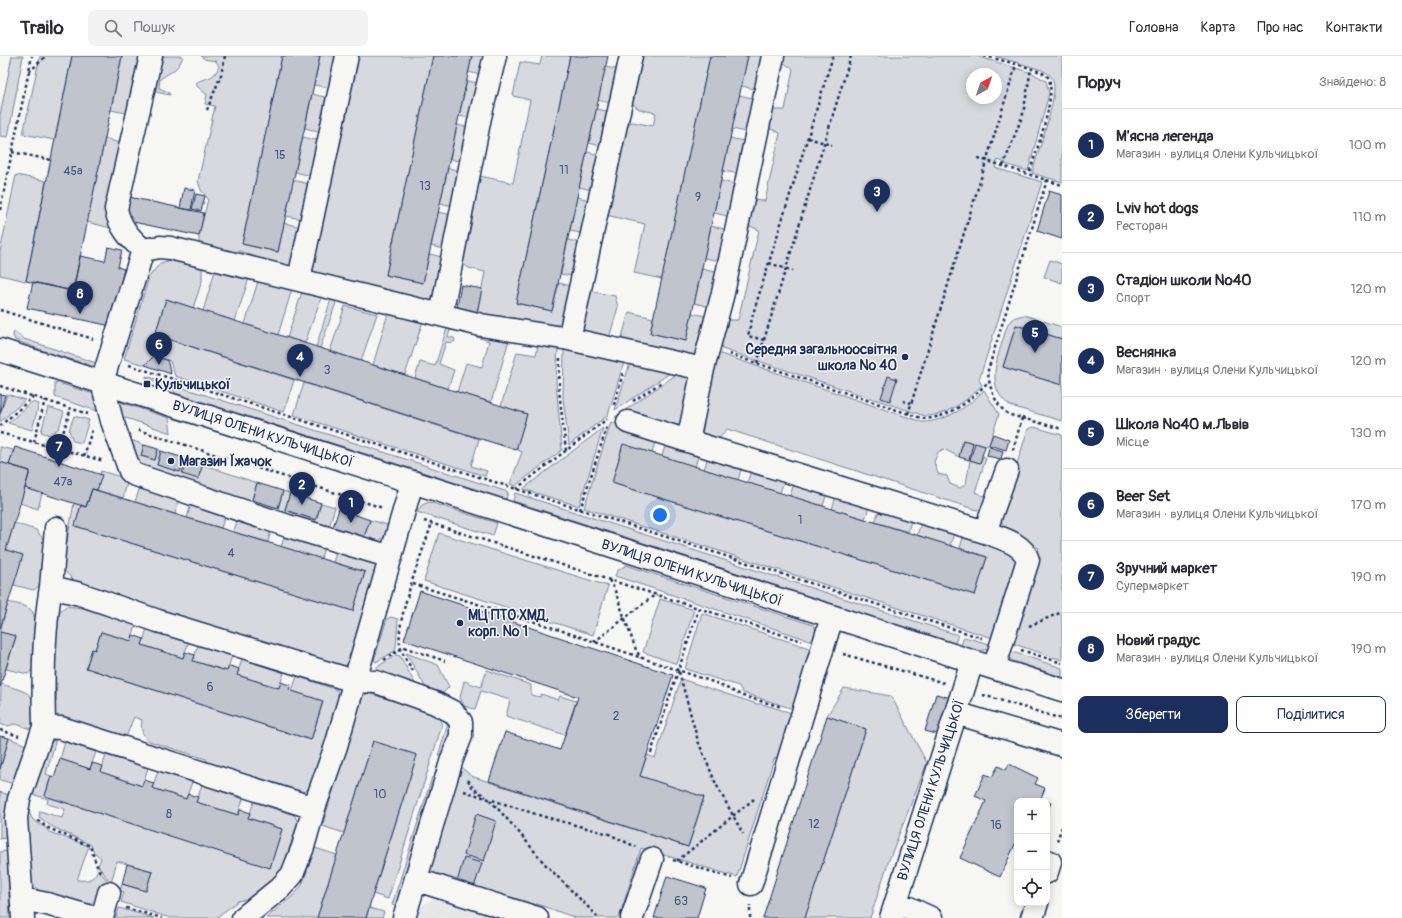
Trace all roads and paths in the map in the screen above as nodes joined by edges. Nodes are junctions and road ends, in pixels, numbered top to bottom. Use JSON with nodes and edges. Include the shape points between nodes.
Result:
{"nodes":[{"id":1,"x":32,"y":56,"type":"edge"},
{"id":2,"x":46,"y":56,"type":"edge"},
{"id":3,"x":151,"y":56,"type":"edge"},
{"id":4,"x":225,"y":56,"type":"edge"},
{"id":5,"x":347,"y":56,"type":"edge"},
{"id":6,"x":495,"y":56,"type":"edge"},
{"id":7,"x":631,"y":56,"type":"edge"},
{"id":8,"x":773,"y":56,"type":"edge"},
{"id":9,"x":833,"y":56,"type":"edge"},
{"id":10,"x":852,"y":56,"type":"edge"},
{"id":11,"x":984,"y":56,"type":"edge"},
{"id":12,"x":1016,"y":65,"type":"junction"},
{"id":13,"x":1031,"y":70,"type":"junction"},
{"id":14,"x":28,"y":72,"type":"junction"},
{"id":15,"x":207,"y":110,"type":"dead end"},
{"id":16,"x":808,"y":138,"type":"junction"},
{"id":17,"x":825,"y":143,"type":"junction"},
{"id":18,"x":832,"y":145,"type":"dead end"},
{"id":19,"x":12,"y":152,"type":"junction"},
{"id":20,"x":978,"y":158,"type":"dead end"},
{"id":21,"x":50,"y":160,"type":"dead end"},
{"id":22,"x":986,"y":161,"type":"junction"},
{"id":23,"x":1003,"y":166,"type":"junction"},
{"id":24,"x":1029,"y":174,"type":"junction"},
{"id":25,"x":1047,"y":180,"type":"junction"},
{"id":26,"x":1062,"y":185,"type":"edge"},
{"id":27,"x":0,"y":210,"type":"edge"},
{"id":28,"x":143,"y":250,"type":"junction"},
{"id":29,"x":769,"y":263,"type":"junction"},
{"id":30,"x":786,"y":269,"type":"junction"},
{"id":31,"x":793,"y":271,"type":"dead end"},
{"id":32,"x":299,"y":279,"type":"junction"},
{"id":33,"x":0,"y":310,"type":"edge"},
{"id":34,"x":441,"y":315,"type":"junction"},
{"id":35,"x":565,"y":339,"type":"junction"},
{"id":36,"x":764,"y":340,"type":"junction"},
{"id":37,"x":709,"y":347,"type":"junction"},
{"id":38,"x":0,"y":350,"type":"edge"},
{"id":39,"x":630,"y":352,"type":"junction"},
{"id":40,"x":110,"y":359,"type":"junction"},
{"id":41,"x":757,"y":363,"type":"junction"},
{"id":42,"x":695,"y":367,"type":"junction"},
{"id":43,"x":102,"y":382,"type":"junction"},
{"id":44,"x":988,"y":382,"type":"junction"},
{"id":45,"x":0,"y":386,"type":"edge"},
{"id":46,"x":34,"y":396,"type":"junction"},
{"id":47,"x":45,"y":400,"type":"junction"},
{"id":48,"x":903,"y":401,"type":"dead end"},
{"id":49,"x":912,"y":403,"type":"junction"},
{"id":50,"x":71,"y":408,"type":"junction"},
{"id":51,"x":622,"y":412,"type":"junction"},
{"id":52,"x":908,"y":414,"type":"junction"},
{"id":53,"x":1022,"y":418,"type":"junction"},
{"id":54,"x":104,"y":419,"type":"junction"},
{"id":55,"x":0,"y":426,"type":"edge"},
{"id":56,"x":1062,"y":429,"type":"edge"},
{"id":57,"x":0,"y":433,"type":"edge"},
{"id":58,"x":688,"y":441,"type":"junction"},
{"id":59,"x":34,"y":442,"type":"junction"},
{"id":60,"x":58,"y":449,"type":"junction"},
{"id":61,"x":566,"y":452,"type":"junction"},
{"id":62,"x":84,"y":456,"type":"junction"},
{"id":63,"x":127,"y":468,"type":"junction"},
{"id":64,"x":1007,"y":470,"type":"joint"},
{"id":65,"x":412,"y":483,"type":"junction"},
{"id":66,"x":516,"y":490,"type":"junction"},
{"id":67,"x":580,"y":510,"type":"junction"},
{"id":68,"x":404,"y":514,"type":"junction"},
{"id":69,"x":56,"y":528,"type":"dead end"},
{"id":70,"x":985,"y":532,"type":"junction"},
{"id":71,"x":392,"y":557,"type":"junction"},
{"id":72,"x":609,"y":580,"type":"junction"},
{"id":73,"x":412,"y":584,"type":"dead end"},
{"id":74,"x":51,"y":587,"type":"junction"},
{"id":75,"x":658,"y":595,"type":"junction"},
{"id":76,"x":699,"y":608,"type":"junction"},
{"id":77,"x":832,"y":617,"type":"junction"},
{"id":78,"x":624,"y":618,"type":"junction"},
{"id":79,"x":594,"y":642,"type":"junction"},
{"id":80,"x":1001,"y":644,"type":"junction"},
{"id":81,"x":822,"y":648,"type":"junction"},
{"id":82,"x":642,"y":658,"type":"junction"},
{"id":83,"x":445,"y":661,"type":"dead end"},
{"id":84,"x":972,"y":662,"type":"junction"},
{"id":85,"x":1062,"y":663,"type":"edge"},
{"id":86,"x":994,"y":668,"type":"junction"},
{"id":87,"x":679,"y":671,"type":"junction"},
{"id":88,"x":354,"y":681,"type":"junction"},
{"id":89,"x":947,"y":684,"type":"dead end"},
{"id":90,"x":1062,"y":690,"type":"edge"},
{"id":91,"x":980,"y":694,"type":"dead end"},
{"id":92,"x":802,"y":713,"type":"junction"},
{"id":93,"x":956,"y":713,"type":"junction"},
{"id":94,"x":1062,"y":719,"type":"edge"},
{"id":95,"x":44,"y":727,"type":"junction"},
{"id":96,"x":1062,"y":745,"type":"edge"},
{"id":97,"x":652,"y":753,"type":"dead end"},
{"id":98,"x":452,"y":759,"type":"junction"},
{"id":99,"x":782,"y":780,"type":"junction"},
{"id":100,"x":444,"y":785,"type":"junction"},
{"id":101,"x":19,"y":799,"type":"junction"},
{"id":102,"x":488,"y":799,"type":"junction"},
{"id":103,"x":314,"y":808,"type":"junction"},
{"id":104,"x":733,"y":816,"type":"junction"},
{"id":105,"x":653,"y":857,"type":"junction"},
{"id":106,"x":677,"y":861,"type":"junction"},
{"id":107,"x":754,"y":874,"type":"junction"},
{"id":108,"x":417,"y":880,"type":"junction"},
{"id":109,"x":1036,"y":906,"type":"edge"},
{"id":110,"x":103,"y":908,"type":"edge"},
{"id":111,"x":23,"y":909,"type":"edge"},
{"id":112,"x":893,"y":910,"type":"edge"},
{"id":113,"x":162,"y":918,"type":"edge"},
{"id":114,"x":243,"y":918,"type":"edge"},
{"id":115,"x":404,"y":918,"type":"edge"},
{"id":116,"x":537,"y":918,"type":"edge"},
{"id":117,"x":599,"y":918,"type":"edge"},
{"id":118,"x":632,"y":918,"type":"edge"},
{"id":119,"x":931,"y":918,"type":"edge"},
{"id":120,"x":1032,"y":918,"type":"edge"}],
"edges":[{"from":1,"to":14,"type":"path"},
{"from":2,"to":14,"type":"path"},
{"from":3,"to":28,"type":"street","via":[[116,209],[126,233]]},
{"from":4,"to":15,"type":"path"},
{"from":5,"to":32,"type":"street"},
{"from":6,"to":34,"type":"street","via":[[480,117]]},
{"from":7,"to":35,"type":"street"},
{"from":8,"to":37,"type":"street"},
{"from":9,"to":16,"type":"path"},
{"from":10,"to":17,"type":"path"},
{"from":11,"to":12,"type":"path"},
{"from":12,"to":13,"type":"path"},
{"from":12,"to":22,"type":"path"},
{"from":13,"to":23,"type":"path","via":[[1023,114]]},
{"from":13,"to":24,"type":"path","via":[[1047,76],[1052,93]]},
{"from":14,"to":19,"type":"path"},
{"from":16,"to":17,"type":"path"},
{"from":16,"to":29,"type":"path"},
{"from":17,"to":18,"type":"path"},
{"from":17,"to":30,"type":"path"},
{"from":19,"to":21,"type":"path"},
{"from":19,"to":27,"type":"path"},
{"from":20,"to":22,"type":"path"},
{"from":22,"to":23,"type":"path"},
{"from":22,"to":49,"type":"path"},
{"from":23,"to":24,"type":"path"},
{"from":24,"to":25,"type":"path"},
{"from":25,"to":26,"type":"path"},
{"from":25,"to":44,"type":"path","via":[[988,370]]},
{"from":28,"to":32,"type":"street","via":[[170,248]]},
{"from":28,"to":40,"type":"street"},
{"from":29,"to":30,"type":"path"},
{"from":29,"to":36,"type":"path","via":[[748,336]]},
{"from":30,"to":31,"type":"path"},
{"from":30,"to":36,"type":"path"},
{"from":32,"to":34,"type":"street"},
{"from":33,"to":40,"type":"path","via":[[100,341],[106,356]]},
{"from":34,"to":35,"type":"street","via":[[481,325]]},
{"from":35,"to":39,"type":"street"},
{"from":35,"to":61,"type":"path","via":[[559,390]]},
{"from":36,"to":41,"type":"path"},
{"from":37,"to":41,"type":"path"},
{"from":37,"to":42,"type":"street"},
{"from":38,"to":43,"type":"street","name":"ВУЛИЦЯ ОЛЕНИ КУЛЬЧИЦЬКОЇ"},
{"from":39,"to":42,"type":"street"},
{"from":39,"to":51,"type":"path"},
{"from":40,"to":43,"type":"street"},
{"from":40,"to":66,"type":"path"},
{"from":41,"to":52,"type":"path"},
{"from":42,"to":51,"type":"path"},
{"from":42,"to":58,"type":"street"},
{"from":43,"to":54,"type":"street"},
{"from":43,"to":65,"type":"street","name":"ВУЛИЦЯ ОЛЕНИ КУЛЬЧИЦЬКОЇ"},
{"from":44,"to":52,"type":"path","via":[[968,402],[938,417],[928,419]]},
{"from":44,"to":53,"type":"path","via":[[1001,407],[1007,413]]},
{"from":45,"to":46,"type":"path"},
{"from":46,"to":47,"type":"path"},
{"from":46,"to":55,"type":"path"},
{"from":47,"to":50,"type":"path"},
{"from":47,"to":59,"type":"path"},
{"from":48,"to":49,"type":"path"},
{"from":49,"to":52,"type":"path"},
{"from":50,"to":54,"type":"path"},
{"from":50,"to":60,"type":"path"},
{"from":51,"to":58,"type":"street"},
{"from":53,"to":56,"type":"path"},
{"from":53,"to":64,"type":"path"},
{"from":54,"to":62,"type":"path"},
{"from":54,"to":63,"type":"street"},
{"from":54,"to":68,"type":"path"},
{"from":57,"to":59,"type":"path"},
{"from":58,"to":70,"type":"street"},
{"from":59,"to":60,"type":"path"},
{"from":60,"to":62,"type":"path"},
{"from":61,"to":66,"type":"path"},
{"from":61,"to":67,"type":"path","via":[[611,417]]},
{"from":62,"to":63,"type":"path"},
{"from":63,"to":71,"type":"street","via":[[133,474],[155,482]]},
{"from":64,"to":70,"type":"street"},
{"from":65,"to":68,"type":"street"},
{"from":65,"to":77,"type":"street","name":"ВУЛИЦЯ ОЛЕНИ КУЛЬЧИЦЬКОЇ"},
{"from":66,"to":67,"type":"path"},
{"from":67,"to":80,"type":"path"},
{"from":68,"to":71,"type":"street"},
{"from":68,"to":72,"type":"path"},
{"from":69,"to":74,"type":"street"},
{"from":70,"to":80,"type":"street","via":[[1022,549],[1028,560]]},
{"from":71,"to":88,"type":"street"},
{"from":72,"to":75,"type":"path"},
{"from":72,"to":78,"type":"path"},
{"from":73,"to":79,"type":"path"},
{"from":74,"to":88,"type":"street"},
{"from":74,"to":95,"type":"street","via":[[46,616],[43,675]]},
{"from":75,"to":76,"type":"path"},
{"from":75,"to":78,"type":"path"},
{"from":76,"to":81,"type":"path"},
{"from":76,"to":87,"type":"path"},
{"from":77,"to":81,"type":"street"},
{"from":77,"to":84,"type":"street","name":"ВУЛИЦЯ ОЛЕНИ КУЛЬЧИЦЬКОЇ"},
{"from":78,"to":79,"type":"path"},
{"from":78,"to":82,"type":"path","via":[[636,650]]},
{"from":79,"to":82,"type":"path"},
{"from":80,"to":85,"type":"path"},
{"from":80,"to":86,"type":"street"},
{"from":81,"to":89,"type":"path"},
{"from":81,"to":92,"type":"street"},
{"from":82,"to":87,"type":"path"},
{"from":83,"to":88,"type":"path","via":[[404,647]]},
{"from":84,"to":86,"type":"street","name":"ВУЛИЦЯ ОЛЕНИ КУЛЬЧИЦЬКОЇ"},
{"from":84,"to":93,"type":"street","name":"ВУЛИЦЯ ОЛЕНИ КУЛЬЧИЦЬКОЇ"},
{"from":86,"to":90,"type":"street","name":"ВУЛИЦЯ ОЛЕНИ КУЛЬЧИЦЬКОЇ"},
{"from":87,"to":92,"type":"path","via":[[743,696]]},
{"from":87,"to":97,"type":"path"},
{"from":87,"to":104,"type":"path","via":[[698,741]]},
{"from":88,"to":98,"type":"street","via":[[376,682],[453,712],[461,722],[461,736]]},
{"from":88,"to":103,"type":"street","via":[[336,746]]},
{"from":91,"to":94,"type":"path"},
{"from":92,"to":99,"type":"street"},
{"from":93,"to":96,"type":"street"},
{"from":93,"to":112,"type":"street","name":"ВУЛИЦЯ ОЛЕНИ КУЛЬЧИЦЬКОЇ"},
{"from":95,"to":101,"type":"street"},
{"from":95,"to":103,"type":"street","via":[[61,728]]},
{"from":98,"to":100,"type":"street"},
{"from":98,"to":102,"type":"path","via":[[473,788]]},
{"from":99,"to":104,"type":"path","via":[[763,791]]},
{"from":99,"to":107,"type":"street"},
{"from":100,"to":102,"type":"path"},
{"from":100,"to":108,"type":"street"},
{"from":101,"to":110,"type":"path","via":[[46,827],[90,846],[98,869],[106,879]]},
{"from":101,"to":111,"type":"street","via":[[16,818]]},
{"from":102,"to":105,"type":"path","via":[[608,834]]},
{"from":102,"to":117,"type":"path","via":[[544,863]]},
{"from":103,"to":114,"type":"street","via":[[303,848],[292,875]]},
{"from":104,"to":106,"type":"path"},
{"from":104,"to":107,"type":"path"},
{"from":105,"to":106,"type":"path"},
{"from":105,"to":118,"type":"street"},
{"from":106,"to":107,"type":"path"},
{"from":108,"to":115,"type":"street"},
{"from":108,"to":116,"type":"street"},
{"from":109,"to":120,"type":"street"},
{"from":110,"to":111,"type":"street","via":[[48,904]]},
{"from":110,"to":113,"type":"path"},
{"from":112,"to":119,"type":"street"}]}
